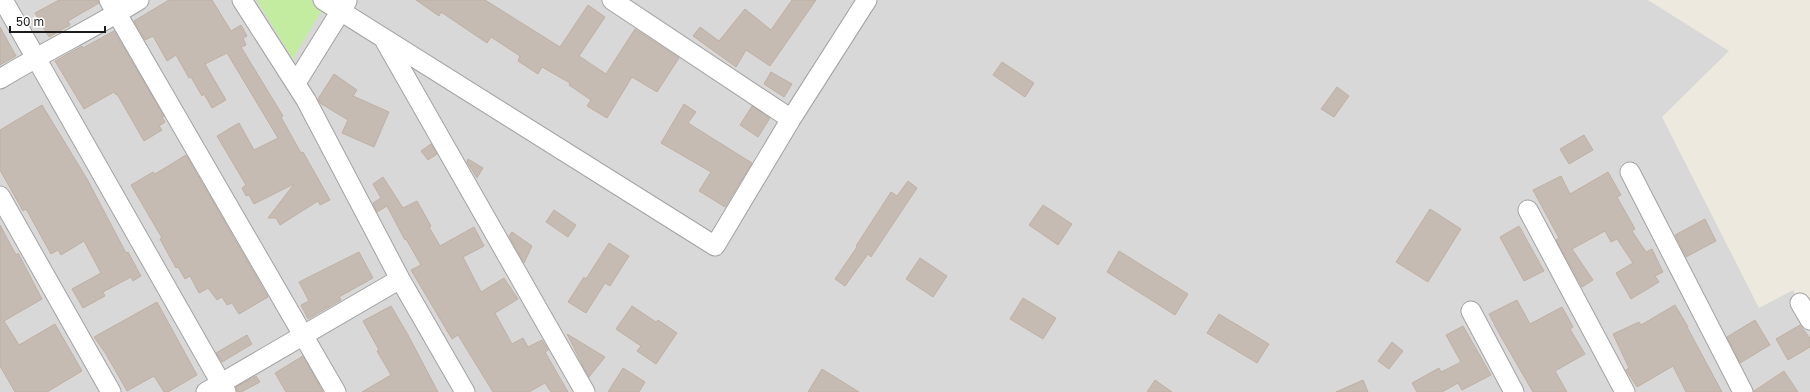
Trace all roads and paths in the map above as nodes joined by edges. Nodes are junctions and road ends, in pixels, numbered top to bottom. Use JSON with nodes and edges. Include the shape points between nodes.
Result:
{"nodes":[{"id":1,"x":2,"y":0,"type":"edge"},
{"id":2,"x":140,"y":0,"type":"edge"},
{"id":3,"x":242,"y":0,"type":"edge"},
{"id":4,"x":323,"y":0,"type":"edge"},
{"id":5,"x":612,"y":0,"type":"edge"},
{"id":6,"x":863,"y":2,"type":"edge"},
{"id":7,"x":344,"y":6,"type":"edge"},
{"id":8,"x":113,"y":7,"type":"edge"},
{"id":9,"x":384,"y":38,"type":"junction"},
{"id":10,"x":35,"y":57,"type":"junction"},
{"id":11,"x":0,"y":79,"type":"edge"},
{"id":12,"x":296,"y":83,"type":"junction"},
{"id":13,"x":791,"y":120,"type":"junction"},
{"id":14,"x":1630,"y":172,"type":"dead end"},
{"id":15,"x":0,"y":196,"type":"edge"},
{"id":16,"x":1528,"y":210,"type":"dead end"},
{"id":17,"x":400,"y":279,"type":"junction"},
{"id":18,"x":1800,"y":303,"type":"dead end"},
{"id":19,"x":1471,"y":311,"type":"dead end"},
{"id":20,"x":1810,"y":320,"type":"edge"},
{"id":21,"x":304,"y":336,"type":"junction"},
{"id":22,"x":218,"y":389,"type":"edge"},
{"id":23,"x":112,"y":392,"type":"edge"},
{"id":24,"x":336,"y":392,"type":"edge"},
{"id":25,"x":465,"y":392,"type":"edge"},
{"id":26,"x":585,"y":392,"type":"edge"},
{"id":27,"x":1514,"y":392,"type":"edge"},
{"id":28,"x":1625,"y":392,"type":"edge"},
{"id":29,"x":1743,"y":392,"type":"edge"}],
"edges":[{"from":1,"to":10,"type":"street"},
{"from":2,"to":8,"type":"street"},
{"from":3,"to":12,"type":"street"},
{"from":4,"to":7,"type":"street"},
{"from":5,"to":13,"type":"street"},
{"from":6,"to":13,"type":"street"},
{"from":7,"to":9,"type":"street"},
{"from":7,"to":12,"type":"street"},
{"from":8,"to":10,"type":"street"},
{"from":8,"to":21,"type":"street"},
{"from":9,"to":13,"type":"street","via":[[714,246]]},
{"from":9,"to":26,"type":"street"},
{"from":10,"to":11,"type":"street"},
{"from":10,"to":22,"type":"street"},
{"from":12,"to":17,"type":"street"},
{"from":14,"to":29,"type":"street"},
{"from":15,"to":23,"type":"street"},
{"from":16,"to":28,"type":"street"},
{"from":17,"to":21,"type":"street"},
{"from":17,"to":25,"type":"street"},
{"from":18,"to":20,"type":"street"},
{"from":19,"to":27,"type":"street"},
{"from":21,"to":22,"type":"street"},
{"from":21,"to":24,"type":"street"}]}
